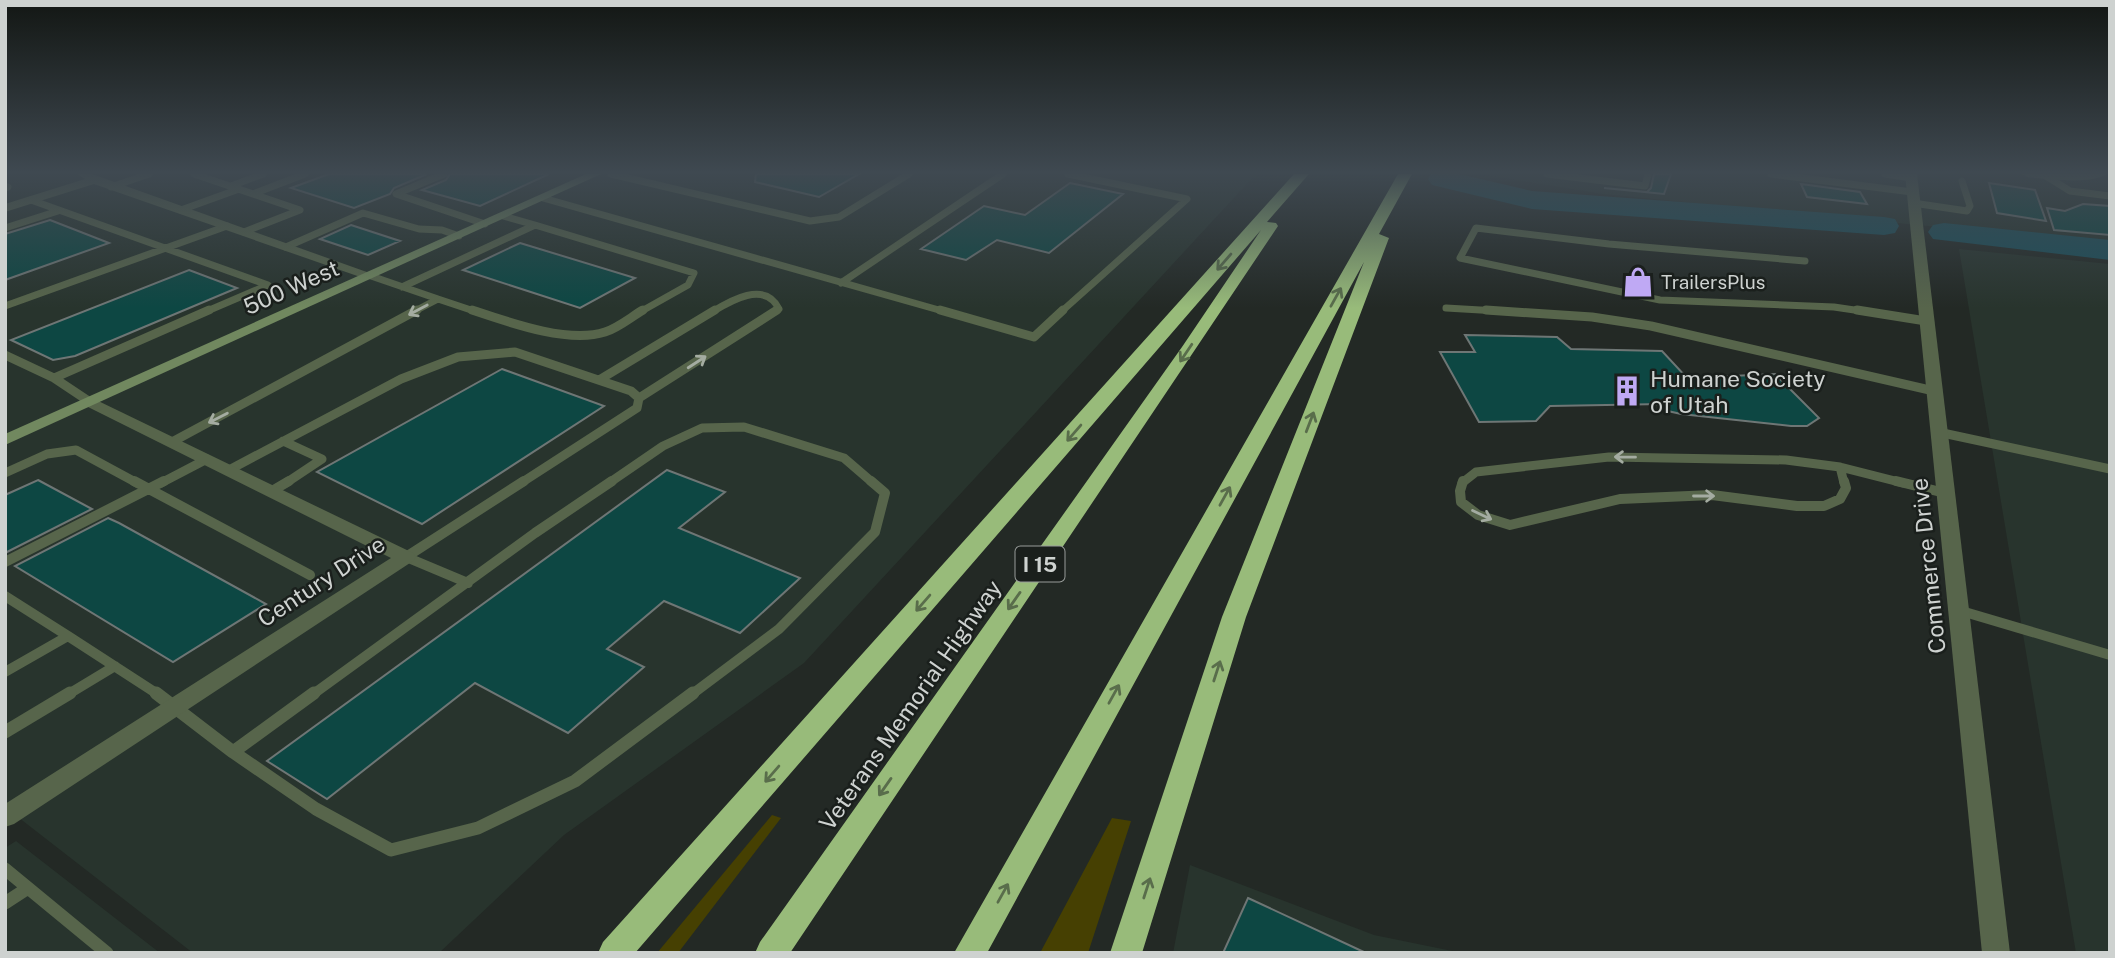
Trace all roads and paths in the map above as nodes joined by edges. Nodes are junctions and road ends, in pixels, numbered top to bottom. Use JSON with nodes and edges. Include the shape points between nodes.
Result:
{"nodes":[{"id":1,"x":35,"y":219,"type":"edge"},
{"id":2,"x":81,"y":219,"type":"edge"},
{"id":3,"x":207,"y":219,"type":"edge"},
{"id":4,"x":278,"y":219,"type":"edge"},
{"id":5,"x":350,"y":219,"type":"edge"},
{"id":6,"x":383,"y":219,"type":"edge"},
{"id":7,"x":469,"y":219,"type":"edge"},
{"id":8,"x":497,"y":219,"type":"edge"},
{"id":9,"x":513,"y":219,"type":"edge"},
{"id":10,"x":616,"y":219,"type":"edge"},
{"id":11,"x":801,"y":219,"type":"edge"},
{"id":12,"x":827,"y":219,"type":"edge"},
{"id":13,"x":937,"y":219,"type":"edge"},
{"id":14,"x":1166,"y":219,"type":"edge"},
{"id":15,"x":1264,"y":219,"type":"edge"},
{"id":16,"x":1275,"y":219,"type":"edge"},
{"id":17,"x":1381,"y":219,"type":"edge"},
{"id":18,"x":1389,"y":219,"type":"edge"},
{"id":19,"x":1914,"y":219,"type":"edge"},
{"id":20,"x":485,"y":224,"type":"junction"},
{"id":21,"x":535,"y":225,"type":"junction"},
{"id":22,"x":228,"y":226,"type":"junction"},
{"id":23,"x":5,"y":228,"type":"edge"},
{"id":24,"x":244,"y":232,"type":"junction"},
{"id":25,"x":459,"y":236,"type":"junction"},
{"id":26,"x":286,"y":247,"type":"junction"},
{"id":27,"x":166,"y":249,"type":"junction"},
{"id":28,"x":1805,"y":261,"type":"dead end"},
{"id":29,"x":371,"y":276,"type":"junction"},
{"id":30,"x":841,"y":283,"type":"junction"},
{"id":31,"x":402,"y":287,"type":"junction"},
{"id":32,"x":438,"y":299,"type":"junction"},
{"id":33,"x":5,"y":306,"type":"edge"},
{"id":34,"x":1446,"y":308,"type":"dead end"},
{"id":35,"x":1926,"y":321,"type":"junction"},
{"id":36,"x":5,"y":355,"type":"edge"},
{"id":37,"x":54,"y":378,"type":"junction"},
{"id":38,"x":599,"y":380,"type":"junction"},
{"id":39,"x":1934,"y":391,"type":"junction"},
{"id":40,"x":639,"y":398,"type":"junction"},
{"id":41,"x":90,"y":402,"type":"junction"},
{"id":42,"x":1938,"y":432,"type":"junction"},
{"id":43,"x":5,"y":440,"type":"edge"},
{"id":44,"x":283,"y":441,"type":"junction"},
{"id":45,"x":172,"y":442,"type":"junction"},
{"id":46,"x":207,"y":459,"type":"junction"},
{"id":47,"x":1839,"y":467,"type":"junction"},
{"id":48,"x":2110,"y":469,"type":"edge"},
{"id":49,"x":229,"y":470,"type":"junction"},
{"id":50,"x":5,"y":473,"type":"edge"},
{"id":51,"x":147,"y":490,"type":"junction"},
{"id":52,"x":272,"y":491,"type":"junction"},
{"id":53,"x":1945,"y":493,"type":"junction"},
{"id":54,"x":406,"y":557,"type":"junction"},
{"id":55,"x":5,"y":562,"type":"edge"},
{"id":56,"x":310,"y":575,"type":"dead end"},
{"id":57,"x":468,"y":583,"type":"junction"},
{"id":58,"x":5,"y":596,"type":"edge"},
{"id":59,"x":1958,"y":610,"type":"junction"},
{"id":60,"x":68,"y":636,"type":"junction"},
{"id":61,"x":2110,"y":655,"type":"edge"},
{"id":62,"x":115,"y":666,"type":"junction"},
{"id":63,"x":5,"y":673,"type":"edge"},
{"id":64,"x":176,"y":706,"type":"junction"},
{"id":65,"x":5,"y":732,"type":"edge"},
{"id":66,"x":233,"y":752,"type":"junction"},
{"id":67,"x":5,"y":817,"type":"edge"},
{"id":68,"x":5,"y":869,"type":"edge"},
{"id":69,"x":27,"y":888,"type":"junction"},
{"id":70,"x":5,"y":903,"type":"edge"},
{"id":71,"x":107,"y":953,"type":"edge"},
{"id":72,"x":614,"y":953,"type":"edge"},
{"id":73,"x":771,"y":953,"type":"edge"},
{"id":74,"x":970,"y":953,"type":"edge"},
{"id":75,"x":1126,"y":953,"type":"edge"},
{"id":76,"x":1996,"y":953,"type":"edge"}],
"edges":[{"from":1,"to":23,"type":"lane"},
{"from":2,"to":27,"type":"lane"},
{"from":3,"to":22,"type":"street"},
{"from":4,"to":24,"type":"lane"},
{"from":5,"to":26,"type":"lane"},
{"from":6,"to":25,"type":"lane"},
{"from":7,"to":20,"type":"lane"},
{"from":8,"to":20,"type":"main road","name":"500 West"},
{"from":9,"to":21,"type":"lane"},
{"from":10,"to":30,"type":"lane"},
{"from":11,"to":12,"type":"lane"},
{"from":13,"to":30,"type":"lane"},
{"from":14,"to":30,"type":"lane","via":[[1034,337]]},
{"from":15,"to":72,"type":"highway","one_way":true},
{"from":16,"to":73,"type":"highway","name":"Veterans Memorial Highway","number":"I 15","one_way":true},
{"from":74,"to":17,"type":"highway","one_way":true},
{"from":75,"to":18,"type":"highway","one_way":true,"via":[[1234,617]]},
{"from":19,"to":35,"type":"street","name":"Commerce Drive"},
{"from":20,"to":25,"type":"main road","name":"500 West"},
{"from":21,"to":31,"type":"lane"},
{"from":21,"to":32,"type":"lane","via":[[694,273],[694,277],[688,285],[605,332],[572,333],[529,326]]},
{"from":22,"to":24,"type":"street"},
{"from":22,"to":27,"type":"lane"},
{"from":24,"to":26,"type":"street"},
{"from":25,"to":29,"type":"main road","name":"500 West"},
{"from":26,"to":29,"type":"street"},
{"from":27,"to":33,"type":"lane"},
{"from":27,"to":37,"type":"lane","via":[[268,285]]},
{"from":28,"to":35,"type":"lane","via":[[1476,228],[1460,258],[1660,300],[1834,307]]},
{"from":29,"to":31,"type":"lane"},
{"from":29,"to":41,"type":"main road","name":"500 West"},
{"from":31,"to":32,"type":"lane"},
{"from":32,"to":45,"type":"lane","one_way":true},
{"from":34,"to":39,"type":"lane","via":[[1591,317],[1651,326]]},
{"from":35,"to":39,"type":"street","name":"Commerce Drive"},
{"from":36,"to":37,"type":"lane"},
{"from":37,"to":41,"type":"lane"},
{"from":38,"to":40,"type":"lane"},
{"from":40,"to":38,"type":"lane","one_way":true,"via":[[779,309],[778,305],[758,295],[739,296]]},
{"from":38,"to":44,"type":"lane","via":[[515,352],[458,357],[401,379]]},
{"from":39,"to":42,"type":"street","name":"Commerce Drive"},
{"from":40,"to":54,"type":"lane","via":[[637,408]]},
{"from":41,"to":43,"type":"main road","name":"500 West"},
{"from":41,"to":45,"type":"street","name":"Century Drive"},
{"from":42,"to":48,"type":"lane"},
{"from":42,"to":53,"type":"street","name":"Commerce Drive"},
{"from":44,"to":49,"type":"lane"},
{"from":44,"to":52,"type":"lane","via":[[322,461]]},
{"from":45,"to":46,"type":"street","name":"Century Drive"},
{"from":46,"to":49,"type":"street","name":"Century Drive"},
{"from":46,"to":51,"type":"lane"},
{"from":47,"to":47,"type":"lane","one_way":true,"via":[[1786,460],[1609,457],[1476,472],[1459,487],[1461,502],[1478,515],[1510,526],[1620,499],[1712,495],[1824,506],[1840,499],[1846,488]]},
{"from":47,"to":53,"type":"lane"},
{"from":49,"to":52,"type":"street","name":"Century Drive"},
{"from":50,"to":51,"type":"lane","via":[[47,454],[76,450]]},
{"from":51,"to":55,"type":"lane"},
{"from":51,"to":56,"type":"lane"},
{"from":52,"to":54,"type":"street","name":"Century Drive"},
{"from":53,"to":59,"type":"street","name":"Commerce Drive"},
{"from":54,"to":57,"type":"lane"},
{"from":54,"to":64,"type":"street","name":"Century Drive"},
{"from":57,"to":66,"type":"lane"},
{"from":57,"to":66,"type":"lane","via":[[663,446],[702,428],[744,427],[844,458],[885,493],[876,532],[779,629],[575,781],[478,828],[391,850],[316,809]]},
{"from":58,"to":60,"type":"lane"},
{"from":59,"to":61,"type":"lane"},
{"from":59,"to":76,"type":"street","name":"Commerce Drive"},
{"from":60,"to":62,"type":"lane"},
{"from":60,"to":63,"type":"lane"},
{"from":62,"to":64,"type":"lane"},
{"from":62,"to":65,"type":"lane"},
{"from":64,"to":66,"type":"lane"},
{"from":64,"to":67,"type":"street","name":"Century Drive"},
{"from":68,"to":69,"type":"lane"},
{"from":69,"to":70,"type":"lane"},
{"from":69,"to":71,"type":"lane"}]}
